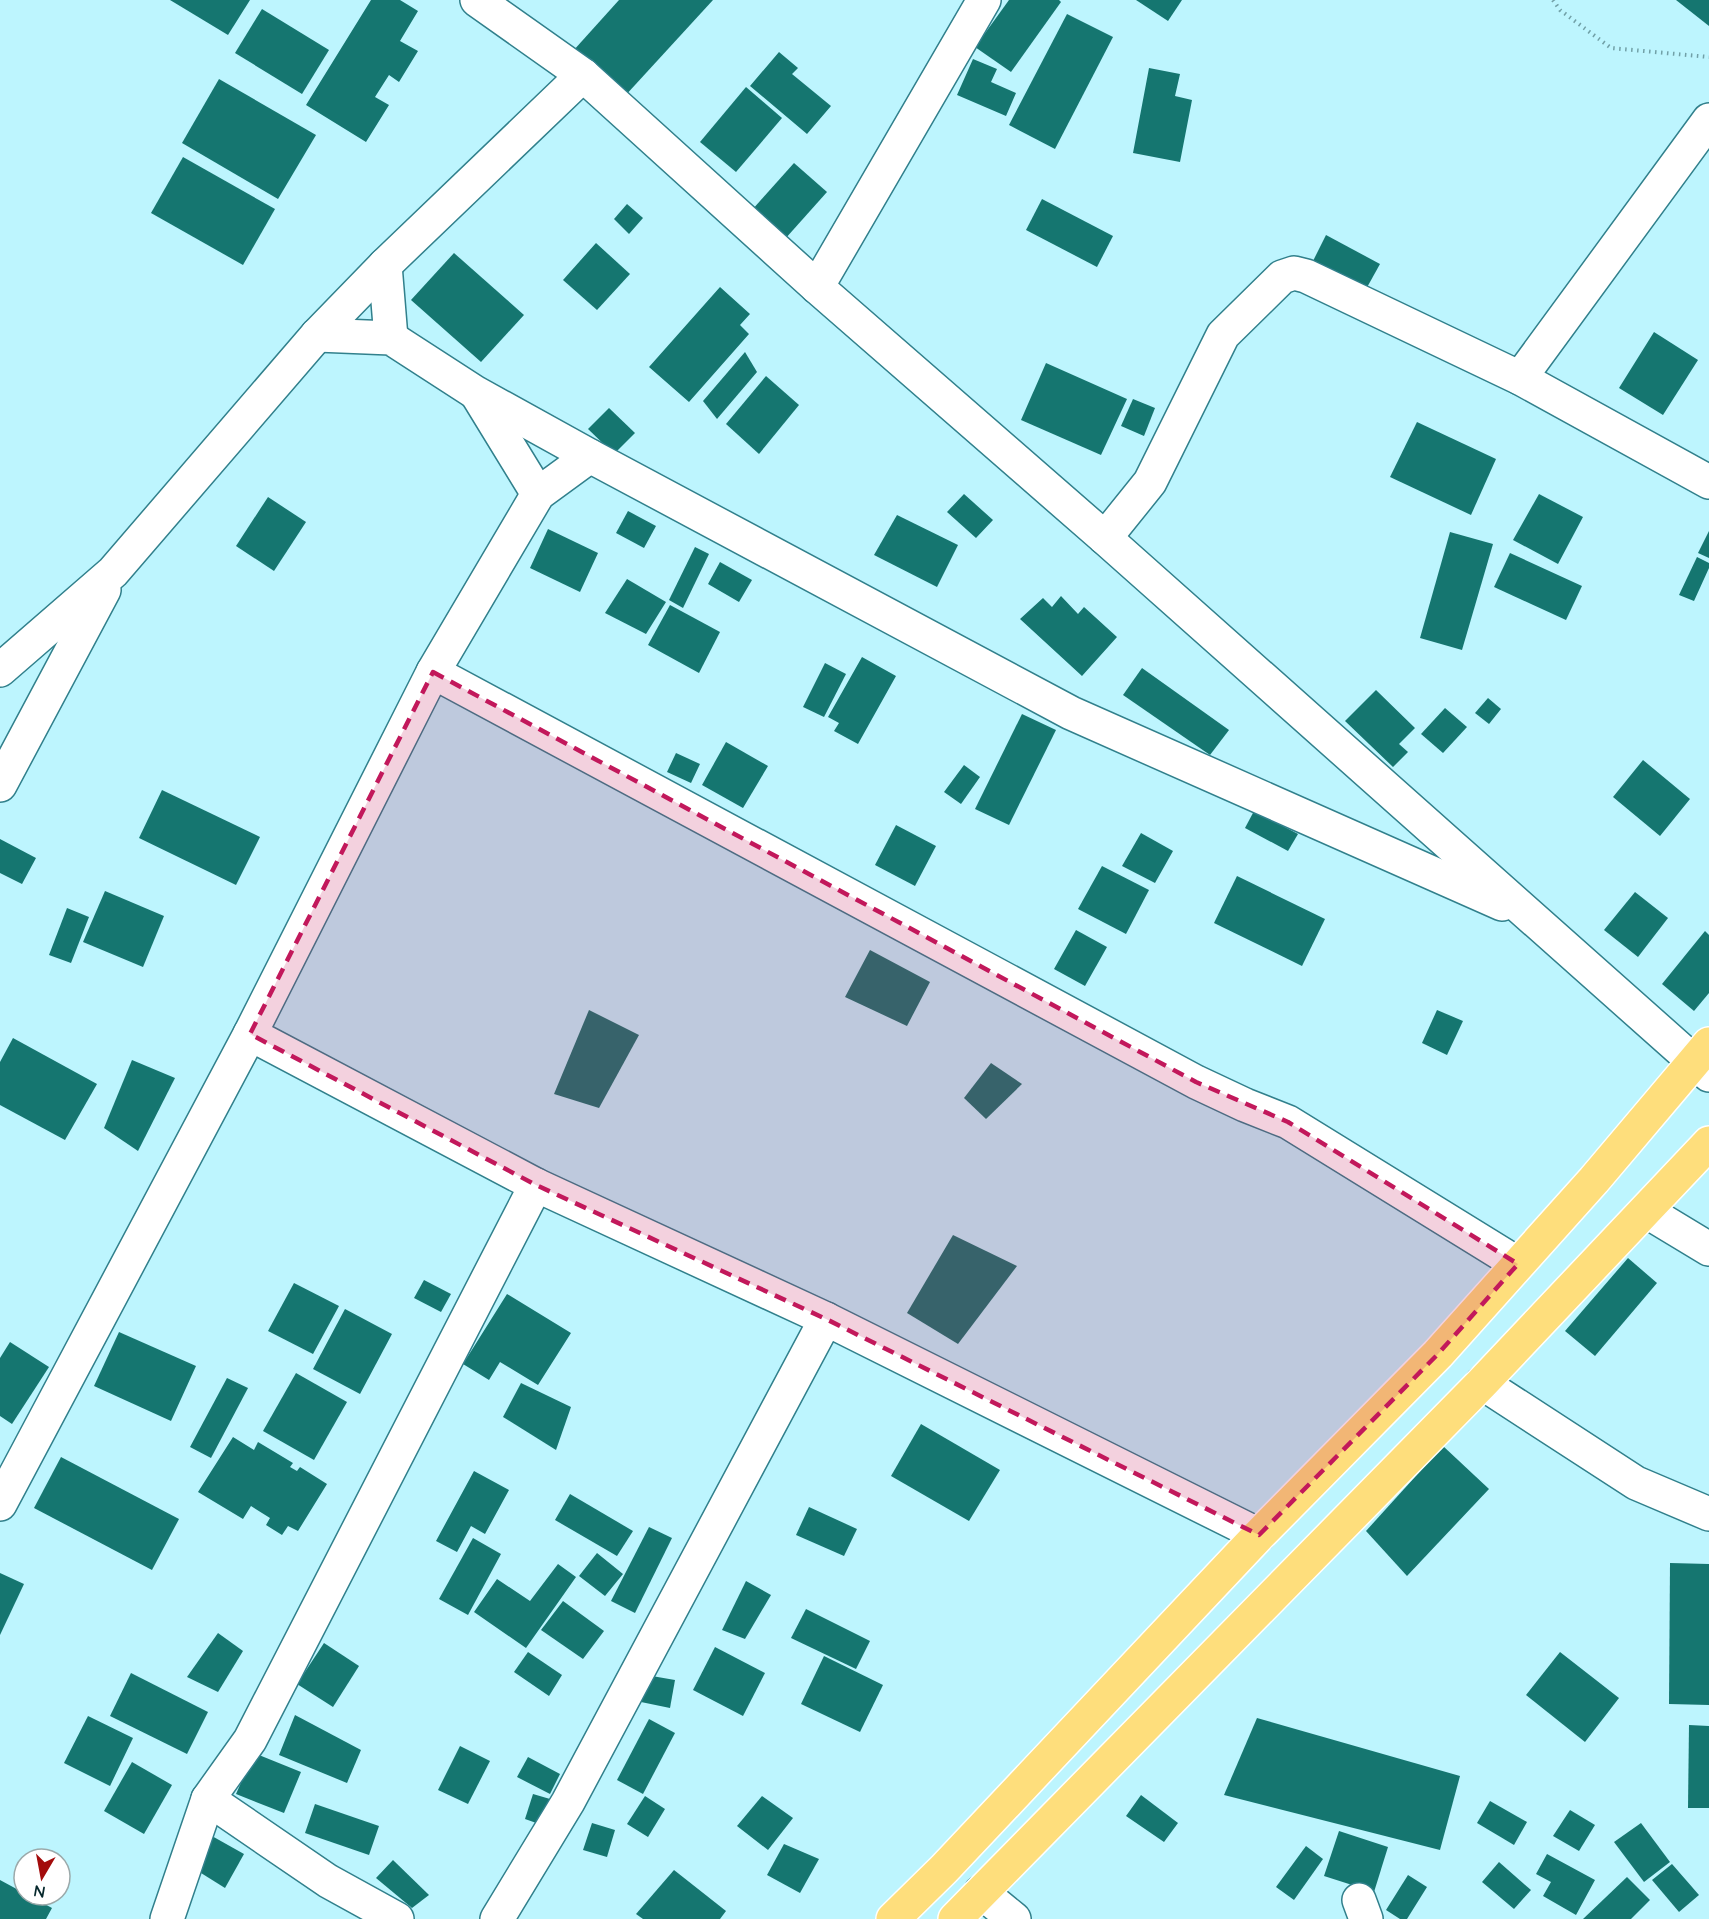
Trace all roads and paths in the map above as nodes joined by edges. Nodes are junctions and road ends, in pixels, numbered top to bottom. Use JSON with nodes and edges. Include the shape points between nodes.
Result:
{"nodes":[{"id":1,"x":477,"y":0,"type":"edge"},
{"id":2,"x":984,"y":0,"type":"edge"},
{"id":3,"x":1553,"y":0,"type":"edge"},
{"id":4,"x":1709,"y":57,"type":"edge"},
{"id":5,"x":582,"y":75,"type":"junction"},
{"id":6,"x":1709,"y":120,"type":"edge"},
{"id":7,"x":385,"y":265,"type":"junction"},
{"id":8,"x":817,"y":287,"type":"junction"},
{"id":9,"x":317,"y":334,"type":"junction"},
{"id":10,"x":391,"y":338,"type":"junction"},
{"id":11,"x":1520,"y":378,"type":"junction"},
{"id":12,"x":476,"y":393,"type":"junction"},
{"id":13,"x":590,"y":456,"type":"junction"},
{"id":14,"x":1709,"y":482,"type":"edge"},
{"id":15,"x":538,"y":494,"type":"junction"},
{"id":16,"x":1105,"y":538,"type":"junction"},
{"id":17,"x":113,"y":572,"type":"junction"},
{"id":18,"x":0,"y":670,"type":"edge"},
{"id":19,"x":434,"y":672,"type":"junction"},
{"id":20,"x":1,"y":782,"type":"edge"},
{"id":21,"x":1531,"y":917,"type":"junction"},
{"id":22,"x":250,"y":1034,"type":"junction"},
{"id":23,"x":1704,"y":1060,"type":"edge"},
{"id":24,"x":1709,"y":1143,"type":"edge"},
{"id":25,"x":536,"y":1185,"type":"junction"},
{"id":26,"x":1646,"y":1211,"type":"junction"},
{"id":27,"x":1709,"y":1250,"type":"edge"},
{"id":28,"x":1518,"y":1264,"type":"junction"},
{"id":29,"x":826,"y":1319,"type":"junction"},
{"id":30,"x":1482,"y":1383,"type":"junction"},
{"id":31,"x":0,"y":1504,"type":"edge"},
{"id":32,"x":1709,"y":1515,"type":"edge"},
{"id":33,"x":1259,"y":1535,"type":"junction"},
{"id":34,"x":208,"y":1799,"type":"junction"},
{"id":35,"x":981,"y":1892,"type":"junction"},
{"id":36,"x":167,"y":1919,"type":"edge"},
{"id":37,"x":397,"y":1919,"type":"edge"},
{"id":38,"x":497,"y":1919,"type":"edge"},
{"id":39,"x":893,"y":1919,"type":"edge"},
{"id":40,"x":955,"y":1919,"type":"edge"},
{"id":41,"x":1014,"y":1919,"type":"edge"}],
"edges":[{"from":1,"to":5,"type":"street"},
{"from":2,"to":8,"type":"street"},
{"from":3,"to":4,"type":"path","via":[[1560,10],[1611,48]]},
{"from":5,"to":7,"type":"street"},
{"from":5,"to":8,"type":"street"},
{"from":6,"to":11,"type":"street"},
{"from":7,"to":9,"type":"street"},
{"from":7,"to":10,"type":"street"},
{"from":8,"to":16,"type":"street"},
{"from":9,"to":10,"type":"street"},
{"from":9,"to":17,"type":"street"},
{"from":10,"to":12,"type":"street"},
{"from":11,"to":14,"type":"street"},
{"from":11,"to":16,"type":"street","via":[[1306,276],[1294,273],[1282,277],[1223,335],[1150,482]]},
{"from":12,"to":13,"type":"street"},
{"from":12,"to":15,"type":"street"},
{"from":13,"to":15,"type":"street"},
{"from":13,"to":21,"type":"street","via":[[1071,713]]},
{"from":15,"to":19,"type":"street"},
{"from":16,"to":21,"type":"street"},
{"from":17,"to":18,"type":"street"},
{"from":17,"to":20,"type":"street"},
{"from":19,"to":22,"type":"street"},
{"from":19,"to":28,"type":"street","via":[[1196,1083],[1288,1122]]},
{"from":21,"to":23,"type":"street"},
{"from":22,"to":25,"type":"street"},
{"from":22,"to":31,"type":"street"},
{"from":23,"to":28,"type":"main road"},
{"from":24,"to":26,"type":"main road"},
{"from":25,"to":29,"type":"street"},
{"from":25,"to":34,"type":"street","via":[[250,1740]]},
{"from":26,"to":27,"type":"street"},
{"from":26,"to":30,"type":"main road"},
{"from":28,"to":33,"type":"main road","via":[[1438,1354]]},
{"from":29,"to":33,"type":"street"},
{"from":29,"to":38,"type":"street","via":[[568,1802]]},
{"from":30,"to":32,"type":"street","via":[[1636,1483]]},
{"from":30,"to":35,"type":"main road"},
{"from":33,"to":39,"type":"main road"},
{"from":34,"to":36,"type":"street"},
{"from":34,"to":37,"type":"street","via":[[328,1881]]},
{"from":35,"to":40,"type":"main road"},
{"from":35,"to":41,"type":"street"}]}
